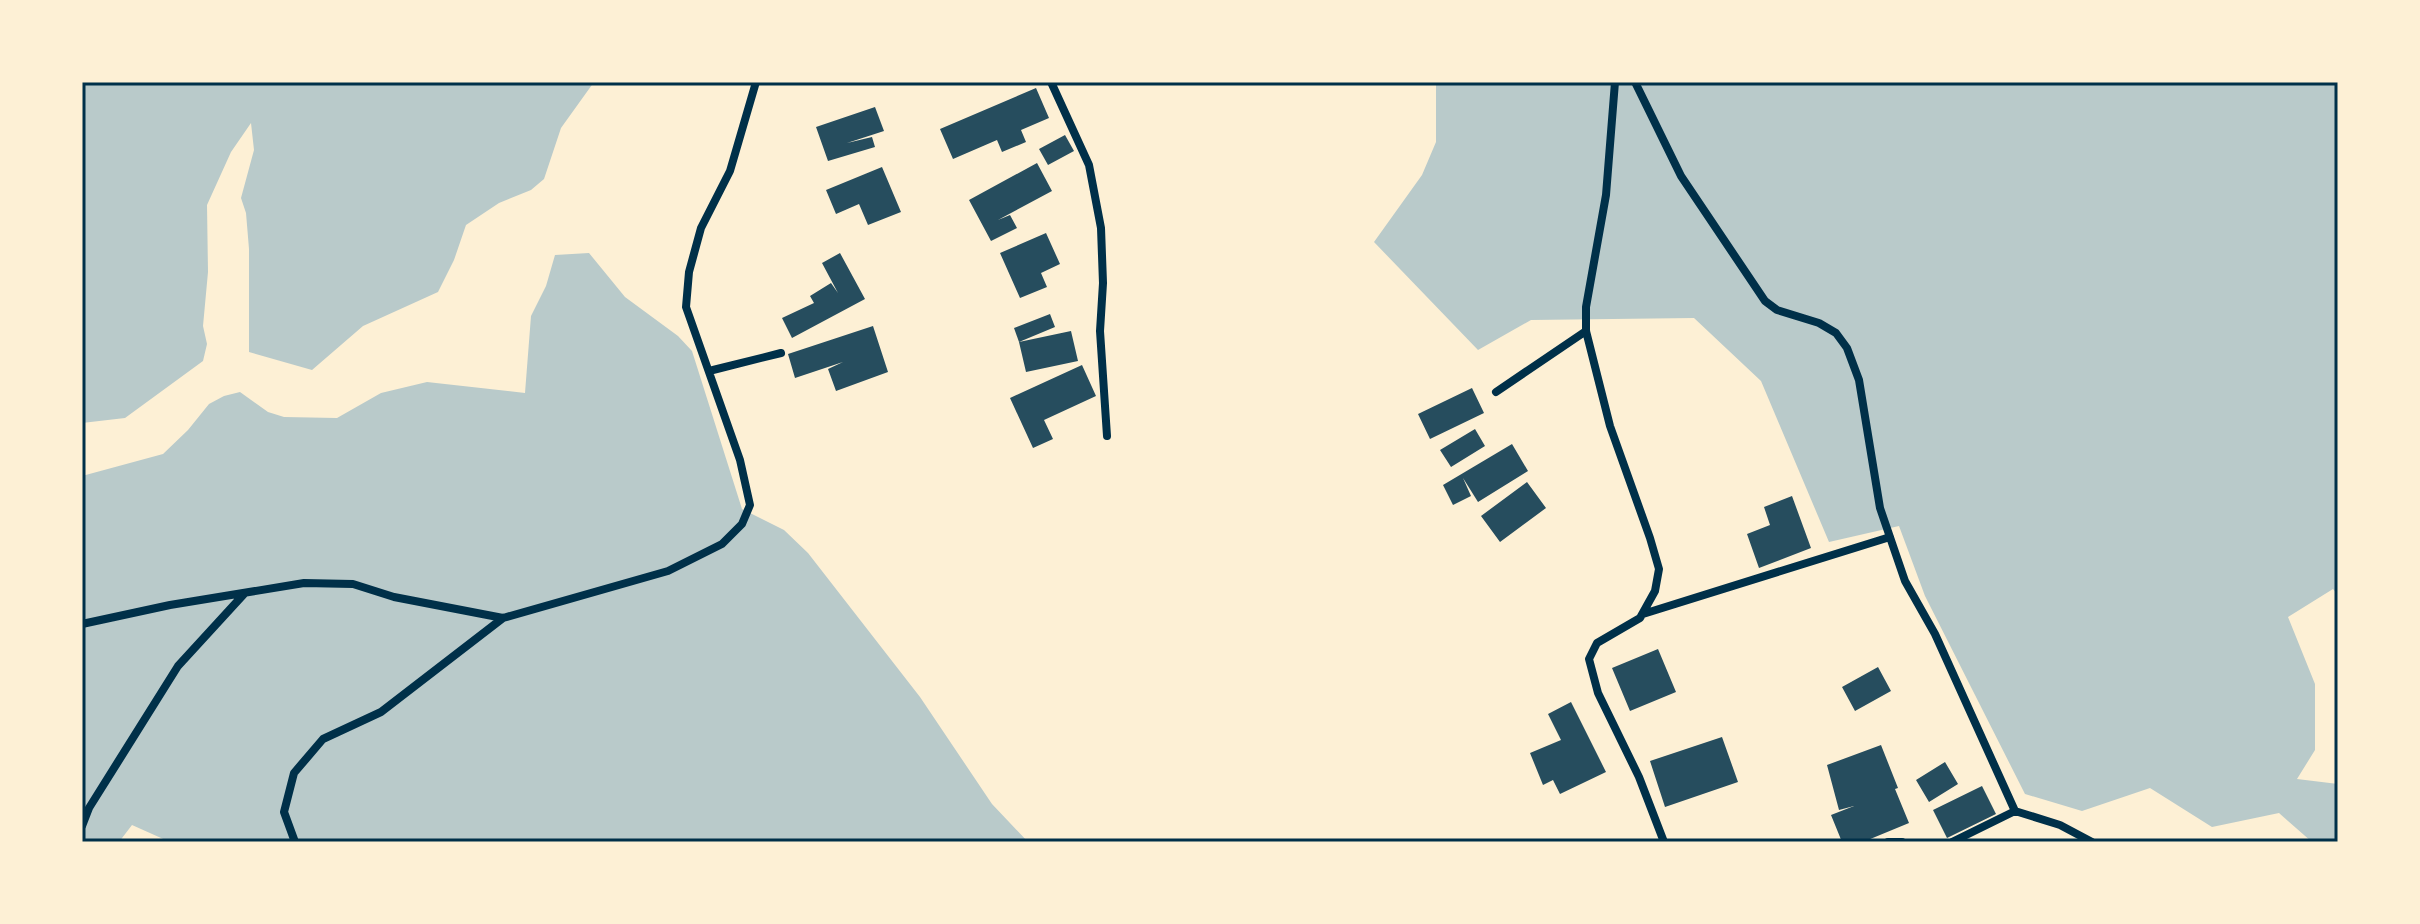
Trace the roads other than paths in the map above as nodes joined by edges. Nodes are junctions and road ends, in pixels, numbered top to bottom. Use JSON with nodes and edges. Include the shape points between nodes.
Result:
{"nodes":[{"id":1,"x":756,"y":82,"type":"edge"},
{"id":2,"x":1051,"y":82,"type":"edge"},
{"id":3,"x":1615,"y":82,"type":"edge"},
{"id":4,"x":1635,"y":82,"type":"edge"},
{"id":5,"x":1586,"y":331,"type":"junction"},
{"id":6,"x":781,"y":353,"type":"dead end"},
{"id":7,"x":709,"y":371,"type":"junction"},
{"id":8,"x":1496,"y":392,"type":"dead end"},
{"id":9,"x":1107,"y":436,"type":"dead end"},
{"id":10,"x":1890,"y":537,"type":"junction"},
{"id":11,"x":244,"y":593,"type":"junction"},
{"id":12,"x":1642,"y":614,"type":"junction"},
{"id":13,"x":503,"y":618,"type":"junction"},
{"id":14,"x":82,"y":624,"type":"edge"},
{"id":15,"x":2015,"y":811,"type":"junction"},
{"id":16,"x":82,"y":826,"type":"edge"},
{"id":17,"x":295,"y":842,"type":"edge"},
{"id":18,"x":1664,"y":842,"type":"edge"},
{"id":19,"x":1888,"y":842,"type":"edge"},
{"id":20,"x":1902,"y":842,"type":"edge"},
{"id":21,"x":1952,"y":842,"type":"edge"},
{"id":22,"x":2092,"y":842,"type":"edge"}],
"edges":[{"from":1,"to":7,"type":"street","via":[[730,171],[701,228],[689,272],[686,307]]},
{"from":2,"to":9,"type":"street","via":[[1089,165],[1101,228]]},
{"from":3,"to":5,"type":"street","via":[[1606,195]]},
{"from":4,"to":10,"type":"street","via":[[1681,176],[1765,301],[1819,323],[1847,348],[1859,380],[1880,508]]},
{"from":5,"to":8,"type":"street"},
{"from":5,"to":12,"type":"street","via":[[1610,426],[1659,569],[1655,591]]},
{"from":6,"to":7,"type":"street"},
{"from":7,"to":13,"type":"street","via":[[750,505],[742,524],[722,544],[668,571]]},
{"from":10,"to":12,"type":"street"},
{"from":10,"to":15,"type":"street","via":[[1905,581],[1975,717]]},
{"from":11,"to":13,"type":"street","via":[[304,583],[353,584]]},
{"from":11,"to":14,"type":"street"},
{"from":11,"to":16,"type":"street","via":[[178,666]]},
{"from":12,"to":18,"type":"street","via":[[1597,643],[1589,659],[1598,693]]},
{"from":13,"to":17,"type":"street","via":[[381,712],[323,739],[294,773],[284,812]]},
{"from":15,"to":21,"type":"street"},
{"from":15,"to":22,"type":"street"},
{"from":19,"to":20,"type":"street"}]}
